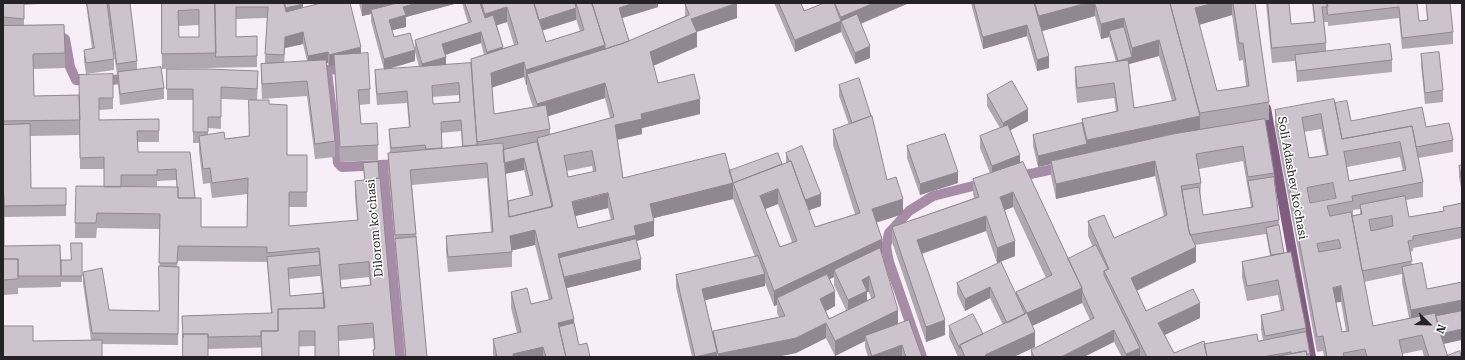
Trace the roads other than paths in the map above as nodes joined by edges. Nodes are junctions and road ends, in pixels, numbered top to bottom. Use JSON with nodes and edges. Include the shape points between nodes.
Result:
{"nodes":[{"id":1,"x":44,"y":36,"type":"edge"},
{"id":2,"x":355,"y":67,"type":"edge"},
{"id":3,"x":304,"y":71,"type":"edge"},
{"id":4,"x":327,"y":71,"type":"junction"},
{"id":5,"x":140,"y":78,"type":"edge"},
{"id":6,"x":1265,"y":101,"type":"edge"},
{"id":7,"x":412,"y":163,"type":"edge"},
{"id":8,"x":382,"y":165,"type":"junction"},
{"id":9,"x":1071,"y":165,"type":"edge"},
{"id":10,"x":400,"y":357,"type":"edge"},
{"id":11,"x":922,"y":357,"type":"edge"},
{"id":12,"x":1311,"y":357,"type":"edge"}],
"edges":[{"from":1,"to":5,"type":"street","via":[[60,36],[65,39],[70,67],[76,80],[86,82]]},
{"from":2,"to":4,"type":"street"},
{"from":3,"to":4,"type":"street"},
{"from":4,"to":8,"type":"street","name":"Dilorom koʻchasi","via":[[338,163],[342,167]]},
{"from":6,"to":12,"type":"street","name":"Soli Adashev ko'chasi","via":[[1266,132]]},
{"from":7,"to":8,"type":"street"},
{"from":8,"to":10,"type":"street","name":"Dilorom koʻchasi"},
{"from":9,"to":11,"type":"street","via":[[933,196],[910,211],[889,233],[886,247],[889,262]]}]}
